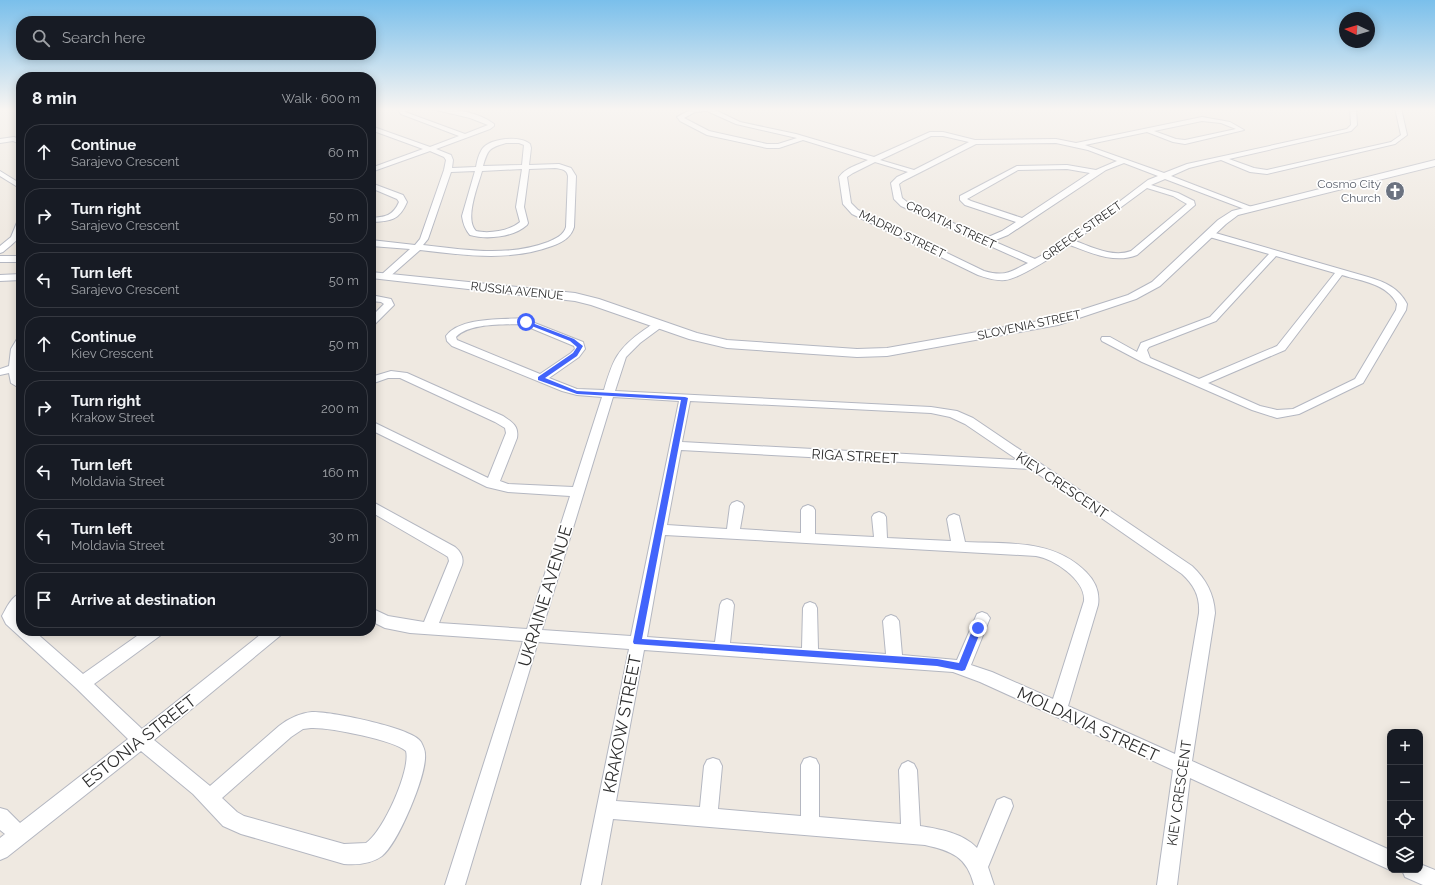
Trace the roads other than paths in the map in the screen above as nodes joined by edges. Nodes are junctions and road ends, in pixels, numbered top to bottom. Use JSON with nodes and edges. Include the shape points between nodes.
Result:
{"nodes":[{"id":1,"x":427,"y":149,"type":"edge"},
{"id":2,"x":433,"y":149,"type":"edge"},
{"id":3,"x":485,"y":149,"type":"edge"},
{"id":4,"x":528,"y":149,"type":"edge"},
{"id":5,"x":839,"y":149,"type":"edge"},
{"id":6,"x":898,"y":149,"type":"edge"},
{"id":7,"x":960,"y":149,"type":"edge"},
{"id":8,"x":1092,"y":149,"type":"edge"},
{"id":9,"x":1261,"y":149,"type":"edge"},
{"id":10,"x":1365,"y":149,"type":"edge"},
{"id":11,"x":1221,"y":158,"type":"junction"},
{"id":12,"x":874,"y":160,"type":"junction"},
{"id":13,"x":1123,"y":161,"type":"junction"},
{"id":14,"x":1435,"y":163,"type":"edge"},
{"id":15,"x":480,"y":167,"type":"junction"},
{"id":16,"x":526,"y":167,"type":"junction"},
{"id":17,"x":376,"y":168,"type":"edge"},
{"id":18,"x":448,"y":170,"type":"junction"},
{"id":19,"x":914,"y":172,"type":"junction"},
{"id":20,"x":1096,"y":172,"type":"junction"},
{"id":21,"x":0,"y":173,"type":"edge"},
{"id":22,"x":1166,"y":176,"type":"junction"},
{"id":23,"x":16,"y":184,"type":"edge"},
{"id":24,"x":1146,"y":186,"type":"junction"},
{"id":25,"x":376,"y":187,"type":"edge"},
{"id":26,"x":1250,"y":208,"type":"junction"},
{"id":27,"x":376,"y":220,"type":"edge"},
{"id":28,"x":1022,"y":221,"type":"junction"},
{"id":29,"x":1209,"y":234,"type":"junction"},
{"id":30,"x":16,"y":235,"type":"edge"},
{"id":31,"x":986,"y":241,"type":"junction"},
{"id":32,"x":1069,"y":242,"type":"junction"},
{"id":33,"x":376,"y":244,"type":"edge"},
{"id":34,"x":417,"y":248,"type":"junction"},
{"id":35,"x":0,"y":250,"type":"edge"},
{"id":36,"x":1274,"y":252,"type":"junction"},
{"id":37,"x":0,"y":259,"type":"edge"},
{"id":38,"x":16,"y":259,"type":"edge"},
{"id":39,"x":1036,"y":263,"type":"junction"},
{"id":40,"x":1340,"y":272,"type":"junction"},
{"id":41,"x":16,"y":276,"type":"edge"},
{"id":42,"x":376,"y":276,"type":"edge"},
{"id":43,"x":384,"y":277,"type":"junction"},
{"id":44,"x":994,"y":277,"type":"joint"},
{"id":45,"x":0,"y":278,"type":"edge"},
{"id":46,"x":376,"y":299,"type":"edge"},
{"id":47,"x":376,"y":318,"type":"edge"},
{"id":48,"x":660,"y":324,"type":"junction"},
{"id":49,"x":1106,"y":339,"type":"dead end"},
{"id":50,"x":1146,"y":360,"type":"junction"},
{"id":51,"x":16,"y":368,"type":"edge"},
{"id":52,"x":0,"y":372,"type":"edge"},
{"id":53,"x":376,"y":378,"type":"edge"},
{"id":54,"x":540,"y":379,"type":"junction"},
{"id":55,"x":1199,"y":383,"type":"junction"},
{"id":56,"x":607,"y":395,"type":"junction"},
{"id":57,"x":685,"y":398,"type":"junction"},
{"id":58,"x":376,"y":427,"type":"edge"},
{"id":59,"x":676,"y":446,"type":"junction"},
{"id":60,"x":1033,"y":465,"type":"junction"},
{"id":61,"x":492,"y":484,"type":"junction"},
{"id":62,"x":577,"y":492,"type":"junction"},
{"id":63,"x":737,"y":506,"type":"dead end"},
{"id":64,"x":376,"y":509,"type":"edge"},
{"id":65,"x":808,"y":510,"type":"dead end"},
{"id":66,"x":879,"y":517,"type":"dead end"},
{"id":67,"x":954,"y":519,"type":"dead end"},
{"id":68,"x":660,"y":530,"type":"junction"},
{"id":69,"x":733,"y":533,"type":"junction"},
{"id":70,"x":808,"y":538,"type":"junction"},
{"id":71,"x":881,"y":542,"type":"junction"},
{"id":72,"x":959,"y":546,"type":"junction"},
{"id":73,"x":16,"y":605,"type":"edge"},
{"id":74,"x":727,"y":605,"type":"dead end"},
{"id":75,"x":810,"y":608,"type":"dead end"},
{"id":76,"x":376,"y":617,"type":"edge"},
{"id":77,"x":982,"y":618,"type":"dead end"},
{"id":78,"x":891,"y":621,"type":"dead end"},
{"id":79,"x":16,"y":625,"type":"edge"},
{"id":80,"x":429,"y":628,"type":"junction"},
{"id":81,"x":533,"y":635,"type":"junction"},
{"id":82,"x":29,"y":636,"type":"edge"},
{"id":83,"x":149,"y":636,"type":"edge"},
{"id":84,"x":270,"y":636,"type":"edge"},
{"id":85,"x":637,"y":642,"type":"junction"},
{"id":86,"x":722,"y":648,"type":"junction"},
{"id":87,"x":810,"y":654,"type":"junction"},
{"id":88,"x":895,"y":660,"type":"junction"},
{"id":89,"x":962,"y":667,"type":"junction"},
{"id":90,"x":82,"y":683,"type":"junction"},
{"id":91,"x":1058,"y":710,"type":"junction"},
{"id":92,"x":141,"y":740,"type":"junction"},
{"id":93,"x":810,"y":765,"type":"dead end"},
{"id":94,"x":713,"y":766,"type":"dead end"},
{"id":95,"x":1182,"y":767,"type":"junction"},
{"id":96,"x":908,"y":770,"type":"dead end"},
{"id":97,"x":209,"y":798,"type":"junction"},
{"id":98,"x":1004,"y":806,"type":"dead end"},
{"id":99,"x":606,"y":809,"type":"junction"},
{"id":100,"x":0,"y":817,"type":"edge"},
{"id":101,"x":708,"y":818,"type":"junction"},
{"id":102,"x":810,"y":826,"type":"junction"},
{"id":103,"x":912,"y":834,"type":"junction"},
{"id":104,"x":18,"y":835,"type":"junction"},
{"id":105,"x":0,"y":850,"type":"edge"},
{"id":106,"x":1387,"y":859,"type":"edge"},
{"id":107,"x":979,"y":866,"type":"junction"},
{"id":108,"x":1419,"y":873,"type":"edge"},
{"id":109,"x":1435,"y":880,"type":"edge"},
{"id":110,"x":455,"y":885,"type":"edge"},
{"id":111,"x":591,"y":885,"type":"edge"},
{"id":112,"x":984,"y":885,"type":"edge"},
{"id":113,"x":1167,"y":885,"type":"edge"}],
"edges":[{"from":1,"to":17,"type":"street"},
{"from":2,"to":18,"type":"street","via":[[449,156]]},
{"from":3,"to":15,"type":"street"},
{"from":4,"to":16,"type":"street"},
{"from":5,"to":12,"type":"street"},
{"from":6,"to":12,"type":"street"},
{"from":7,"to":19,"type":"street","name":"CROATIA STREET"},
{"from":8,"to":13,"type":"street","name":"CROATIA STREET"},
{"from":9,"to":11,"type":"street","name":"GREECE STREET"},
{"from":10,"to":11,"type":"street","via":[[1267,172],[1253,170]]},
{"from":11,"to":22,"type":"street","name":"GREECE STREET","via":[[1189,165]]},
{"from":12,"to":19,"type":"street"},
{"from":12,"to":44,"type":"street","name":"MADRID STREET","via":[[844,176],[846,202],[850,209]]},
{"from":13,"to":20,"type":"street"},
{"from":13,"to":22,"type":"street","name":"CROATIA STREET"},
{"from":14,"to":26,"type":"street","name":"SLOVENIA STREET"},
{"from":15,"to":16,"type":"street"},
{"from":15,"to":16,"type":"street","via":[[466,221],[472,232],[484,234],[516,229],[523,225],[520,212]]},
{"from":15,"to":18,"type":"street"},
{"from":16,"to":34,"type":"street","via":[[560,166],[572,173],[570,227],[565,236],[538,249],[509,255]]},
{"from":18,"to":34,"type":"street","via":[[425,236]]},
{"from":19,"to":31,"type":"street","name":"CROATIA STREET","via":[[895,183],[899,200]]},
{"from":20,"to":28,"type":"street"},
{"from":20,"to":28,"type":"street","via":[[1070,167],[1017,168],[963,198],[968,203]]},
{"from":21,"to":23,"type":"street"},
{"from":22,"to":24,"type":"street","name":"GREECE STREET"},
{"from":22,"to":26,"type":"street","name":"CROATIA STREET"},
{"from":24,"to":32,"type":"street","name":"GREECE STREET"},
{"from":24,"to":32,"type":"street","via":[[1179,196],[1191,205],[1126,257],[1113,256]]},
{"from":25,"to":27,"type":"street","via":[[400,197],[403,202],[396,216]]},
{"from":26,"to":29,"type":"street","name":"SLOVENIA STREET","via":[[1231,215]]},
{"from":28,"to":31,"type":"street","via":[[1005,233]]},
{"from":29,"to":36,"type":"street"},
{"from":29,"to":48,"type":"street","name":"SLOVENIA STREET","via":[[1156,284],[1132,297],[1058,321],[898,351],[857,353],[730,344],[693,336]]},
{"from":30,"to":35,"type":"street"},
{"from":31,"to":39,"type":"street","name":"CROATIA STREET"},
{"from":32,"to":39,"type":"street","name":"GREECE STREET"},
{"from":33,"to":34,"type":"street"},
{"from":34,"to":43,"type":"street"},
{"from":36,"to":40,"type":"street"},
{"from":36,"to":50,"type":"street","via":[[1214,320],[1145,345],[1142,350]]},
{"from":37,"to":38,"type":"street"},
{"from":39,"to":44,"type":"street","name":"GREECE STREET","via":[[1009,276]]},
{"from":40,"to":55,"type":"street","via":[[1282,348]]},
{"from":40,"to":55,"type":"street","via":[[1385,287],[1397,295],[1402,304],[1377,353],[1359,381],[1286,414],[1260,410]]},
{"from":41,"to":45,"type":"street"},
{"from":42,"to":43,"type":"street","name":"RUSSIA AVENUE"},
{"from":43,"to":48,"type":"street","name":"RUSSIA AVENUE","via":[[574,297]]},
{"from":46,"to":47,"type":"street","via":[[386,300],[389,305]]},
{"from":48,"to":56,"type":"street","name":"UKRAINE AVENUE","via":[[622,355]]},
{"from":49,"to":50,"type":"street"},
{"from":50,"to":55,"type":"street"},
{"from":51,"to":52,"type":"street"},
{"from":53,"to":61,"type":"street","via":[[390,374],[403,375],[510,426],[511,438]]},
{"from":54,"to":54,"type":"street","name":"KIEV CRESCENT","via":[[456,344],[451,336],[465,326],[522,321],[579,344],[580,349],[575,355]]},
{"from":54,"to":56,"type":"street","name":"KIEV CRESCENT","via":[[574,392]]},
{"from":56,"to":57,"type":"street","name":"KIEV CRESCENT"},
{"from":56,"to":62,"type":"street","name":"UKRAINE AVENUE"},
{"from":57,"to":59,"type":"street","name":"KRAKOW STREET"},
{"from":57,"to":60,"type":"street","name":"KIEV CRESCENT","via":[[947,412],[968,421]]},
{"from":58,"to":61,"type":"street"},
{"from":59,"to":60,"type":"street","name":"RIGA STREET"},
{"from":59,"to":68,"type":"street","name":"KRAKOW STREET"},
{"from":60,"to":95,"type":"street","name":"KIEV CRESCENT","via":[[1180,564],[1201,585],[1207,599],[1207,613]]},
{"from":61,"to":62,"type":"street","via":[[508,488]]},
{"from":62,"to":81,"type":"street","name":"UKRAINE AVENUE"},
{"from":63,"to":69,"type":"street"},
{"from":64,"to":80,"type":"street","via":[[455,555],[454,568]]},
{"from":65,"to":70,"type":"street"},
{"from":66,"to":71,"type":"street"},
{"from":67,"to":72,"type":"street"},
{"from":68,"to":69,"type":"street"},
{"from":68,"to":85,"type":"street","name":"KRAKOW STREET"},
{"from":69,"to":70,"type":"street"},
{"from":70,"to":71,"type":"street"},
{"from":71,"to":72,"type":"street"},
{"from":72,"to":91,"type":"street","via":[[1047,553],[1065,564],[1088,585],[1092,596],[1091,605]]},
{"from":73,"to":79,"type":"street","via":[[10,616]]},
{"from":74,"to":86,"type":"street"},
{"from":75,"to":87,"type":"street"},
{"from":76,"to":80,"type":"street","name":"MOLDAVIA STREET","via":[[390,624]]},
{"from":77,"to":89,"type":"street"},
{"from":78,"to":88,"type":"street"},
{"from":80,"to":81,"type":"street","name":"MOLDAVIA STREET"},
{"from":81,"to":85,"type":"street","name":"MOLDAVIA STREET"},
{"from":81,"to":110,"type":"street","name":"UKRAINE AVENUE"},
{"from":82,"to":90,"type":"street"},
{"from":83,"to":90,"type":"street"},
{"from":84,"to":92,"type":"street","name":"ESTONIA STREET"},
{"from":85,"to":86,"type":"street","name":"MOLDAVIA STREET"},
{"from":85,"to":99,"type":"street","name":"KRAKOW STREET"},
{"from":86,"to":87,"type":"street","name":"MOLDAVIA STREET"},
{"from":87,"to":88,"type":"street","name":"MOLDAVIA STREET"},
{"from":88,"to":89,"type":"street","name":"MOLDAVIA STREET"},
{"from":89,"to":91,"type":"street","name":"MOLDAVIA STREET"},
{"from":90,"to":92,"type":"street"},
{"from":91,"to":95,"type":"street","name":"MOLDAVIA STREET"},
{"from":92,"to":97,"type":"street"},
{"from":92,"to":104,"type":"street","name":"ESTONIA STREET"},
{"from":93,"to":102,"type":"street"},
{"from":94,"to":101,"type":"street"},
{"from":95,"to":106,"type":"street","name":"MOLDAVIA STREET"},
{"from":95,"to":113,"type":"street","name":"KIEV CRESCENT"},
{"from":96,"to":103,"type":"street"},
{"from":97,"to":97,"type":"street","via":[[283,734],[305,721],[327,721],[403,738],[413,745],[416,753],[415,765],[394,823],[382,843],[362,854],[344,854],[241,825],[230,819]]},
{"from":98,"to":107,"type":"street"},
{"from":99,"to":101,"type":"street"},
{"from":99,"to":111,"type":"street","name":"KRAKOW STREET"},
{"from":100,"to":104,"type":"street"},
{"from":101,"to":102,"type":"street"},
{"from":102,"to":103,"type":"street"},
{"from":103,"to":107,"type":"street","via":[[950,841],[966,850]]},
{"from":104,"to":105,"type":"street","name":"ESTONIA STREET"},
{"from":107,"to":112,"type":"street"},
{"from":108,"to":109,"type":"street"}]}
